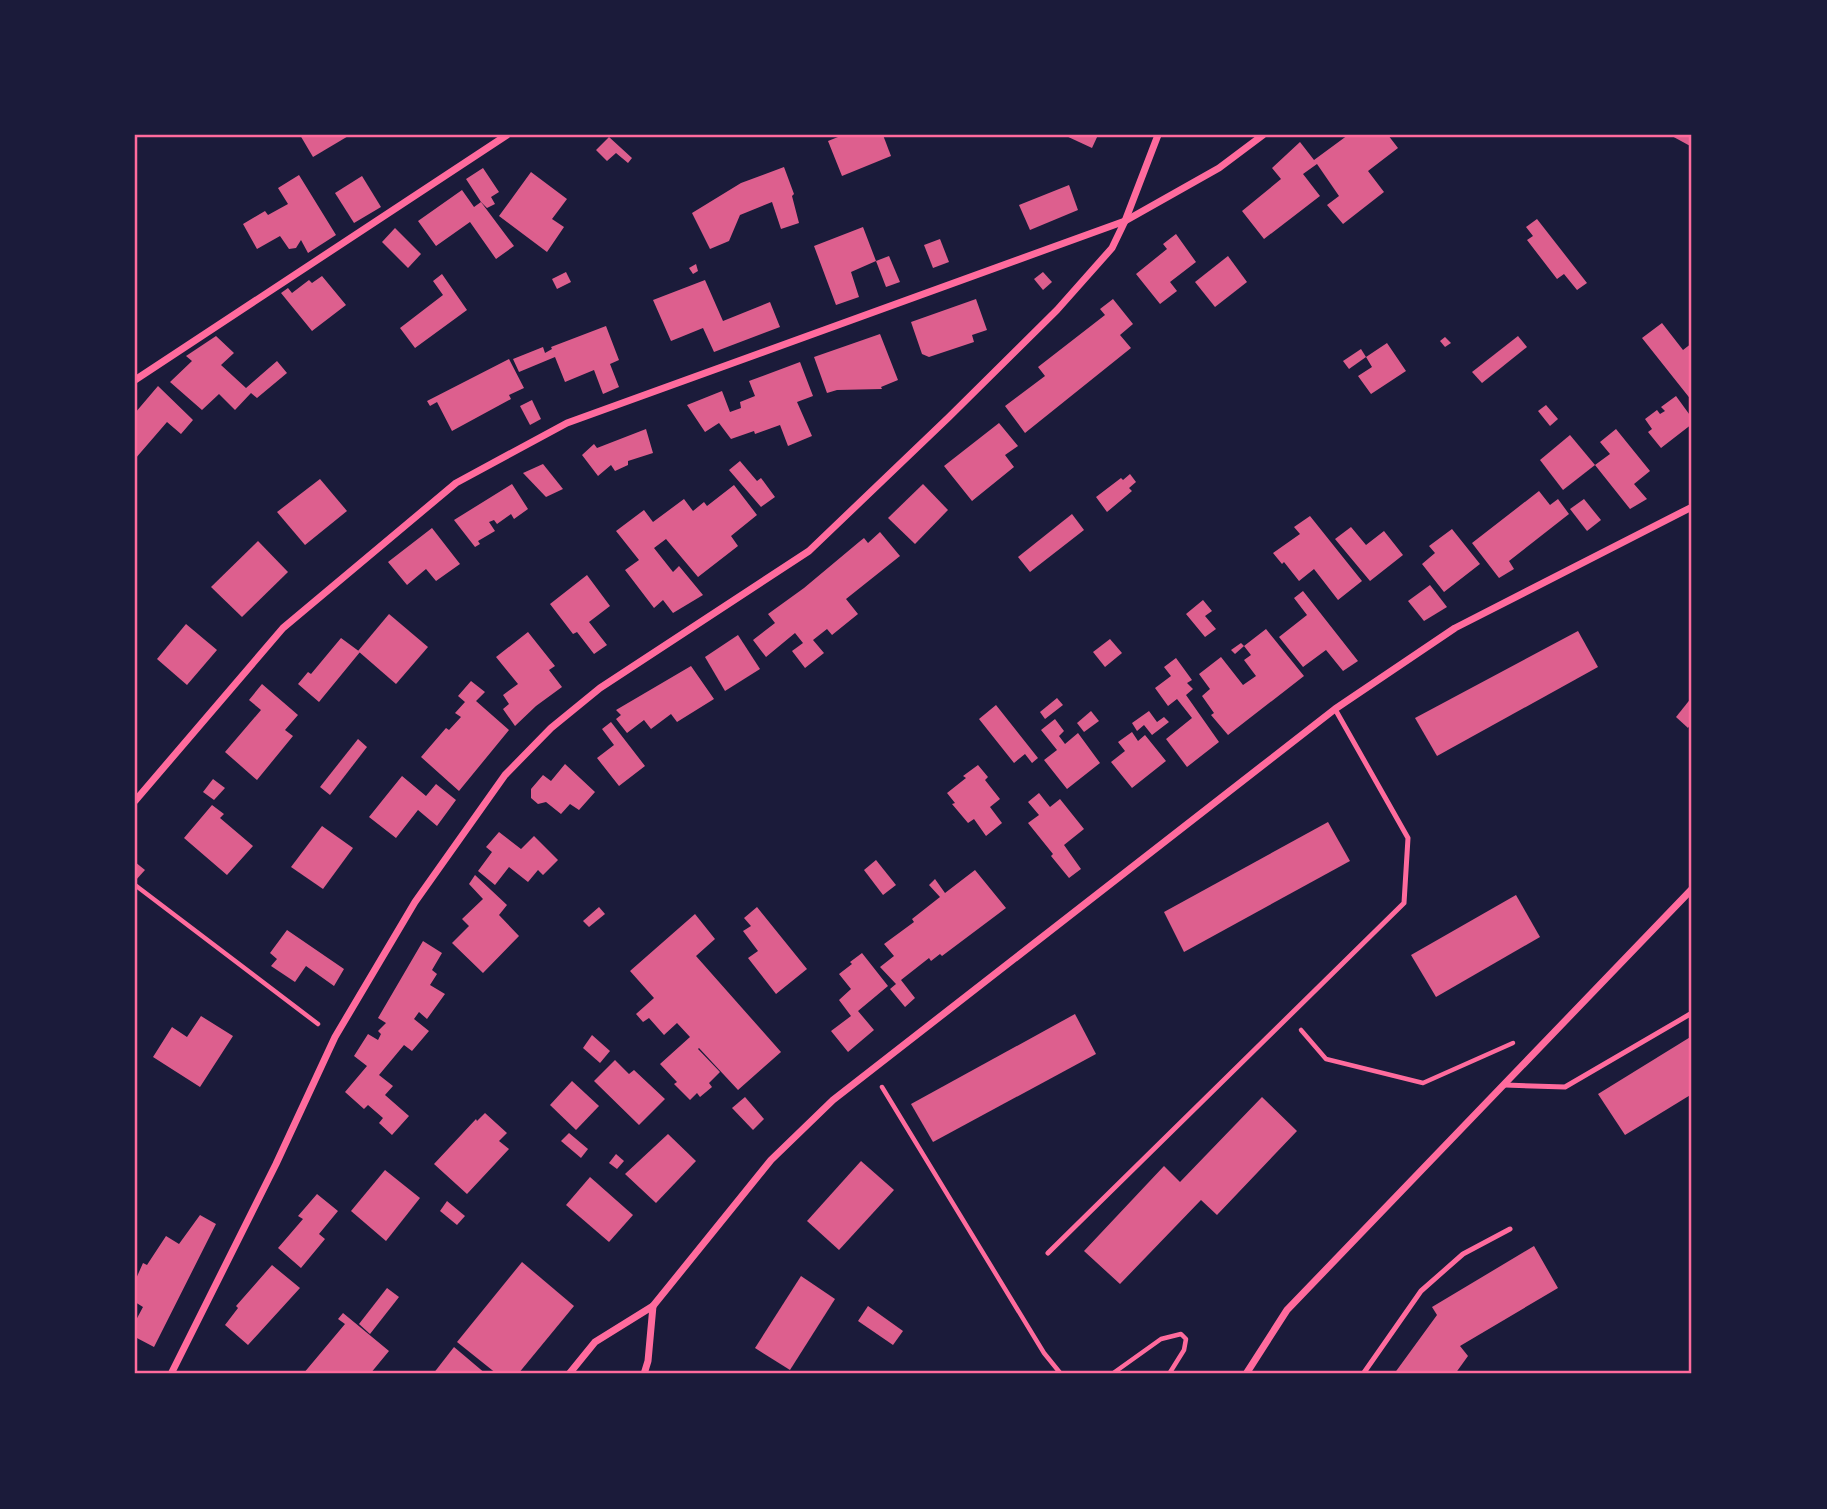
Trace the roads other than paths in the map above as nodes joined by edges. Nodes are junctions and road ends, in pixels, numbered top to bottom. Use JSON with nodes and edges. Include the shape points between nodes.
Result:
{"nodes":[{"id":1,"x":507,"y":135,"type":"edge"},
{"id":2,"x":1158,"y":135,"type":"edge"},
{"id":3,"x":1263,"y":135,"type":"edge"},
{"id":4,"x":1125,"y":221,"type":"junction"},
{"id":5,"x":135,"y":380,"type":"edge"},
{"id":6,"x":1692,"y":507,"type":"edge"},
{"id":7,"x":1335,"y":709,"type":"junction"},
{"id":8,"x":135,"y":801,"type":"edge"},
{"id":9,"x":1692,"y":889,"type":"edge"},
{"id":10,"x":1692,"y":1013,"type":"edge"},
{"id":11,"x":1504,"y":1085,"type":"junction"},
{"id":12,"x":1510,"y":1229,"type":"dead end"},
{"id":13,"x":1048,"y":1253,"type":"dead end"},
{"id":14,"x":653,"y":1306,"type":"junction"},
{"id":15,"x":171,"y":1374,"type":"edge"},
{"id":16,"x":569,"y":1374,"type":"edge"},
{"id":17,"x":644,"y":1374,"type":"edge"},
{"id":18,"x":1246,"y":1374,"type":"edge"},
{"id":19,"x":1363,"y":1374,"type":"edge"}],
"edges":[{"from":1,"to":5,"type":"street"},
{"from":2,"to":4,"type":"street"},
{"from":3,"to":4,"type":"street","via":[[1219,168]]},
{"from":4,"to":8,"type":"street","via":[[567,423],[456,483],[283,628]]},
{"from":4,"to":15,"type":"street","via":[[1112,247],[1057,310],[808,551],[600,688],[551,728],[505,775],[415,902],[335,1037]]},
{"from":6,"to":7,"type":"street","via":[[1455,628]]},
{"from":7,"to":13,"type":"lane","via":[[1408,838],[1404,903]]},
{"from":7,"to":14,"type":"street","via":[[833,1100],[771,1160]]},
{"from":9,"to":11,"type":"street"},
{"from":10,"to":11,"type":"lane","via":[[1565,1087]]},
{"from":11,"to":18,"type":"street","via":[[1287,1310]]},
{"from":12,"to":19,"type":"lane","via":[[1464,1254],[1420,1291]]},
{"from":14,"to":16,"type":"street","via":[[595,1342]]},
{"from":14,"to":17,"type":"street"}]}
